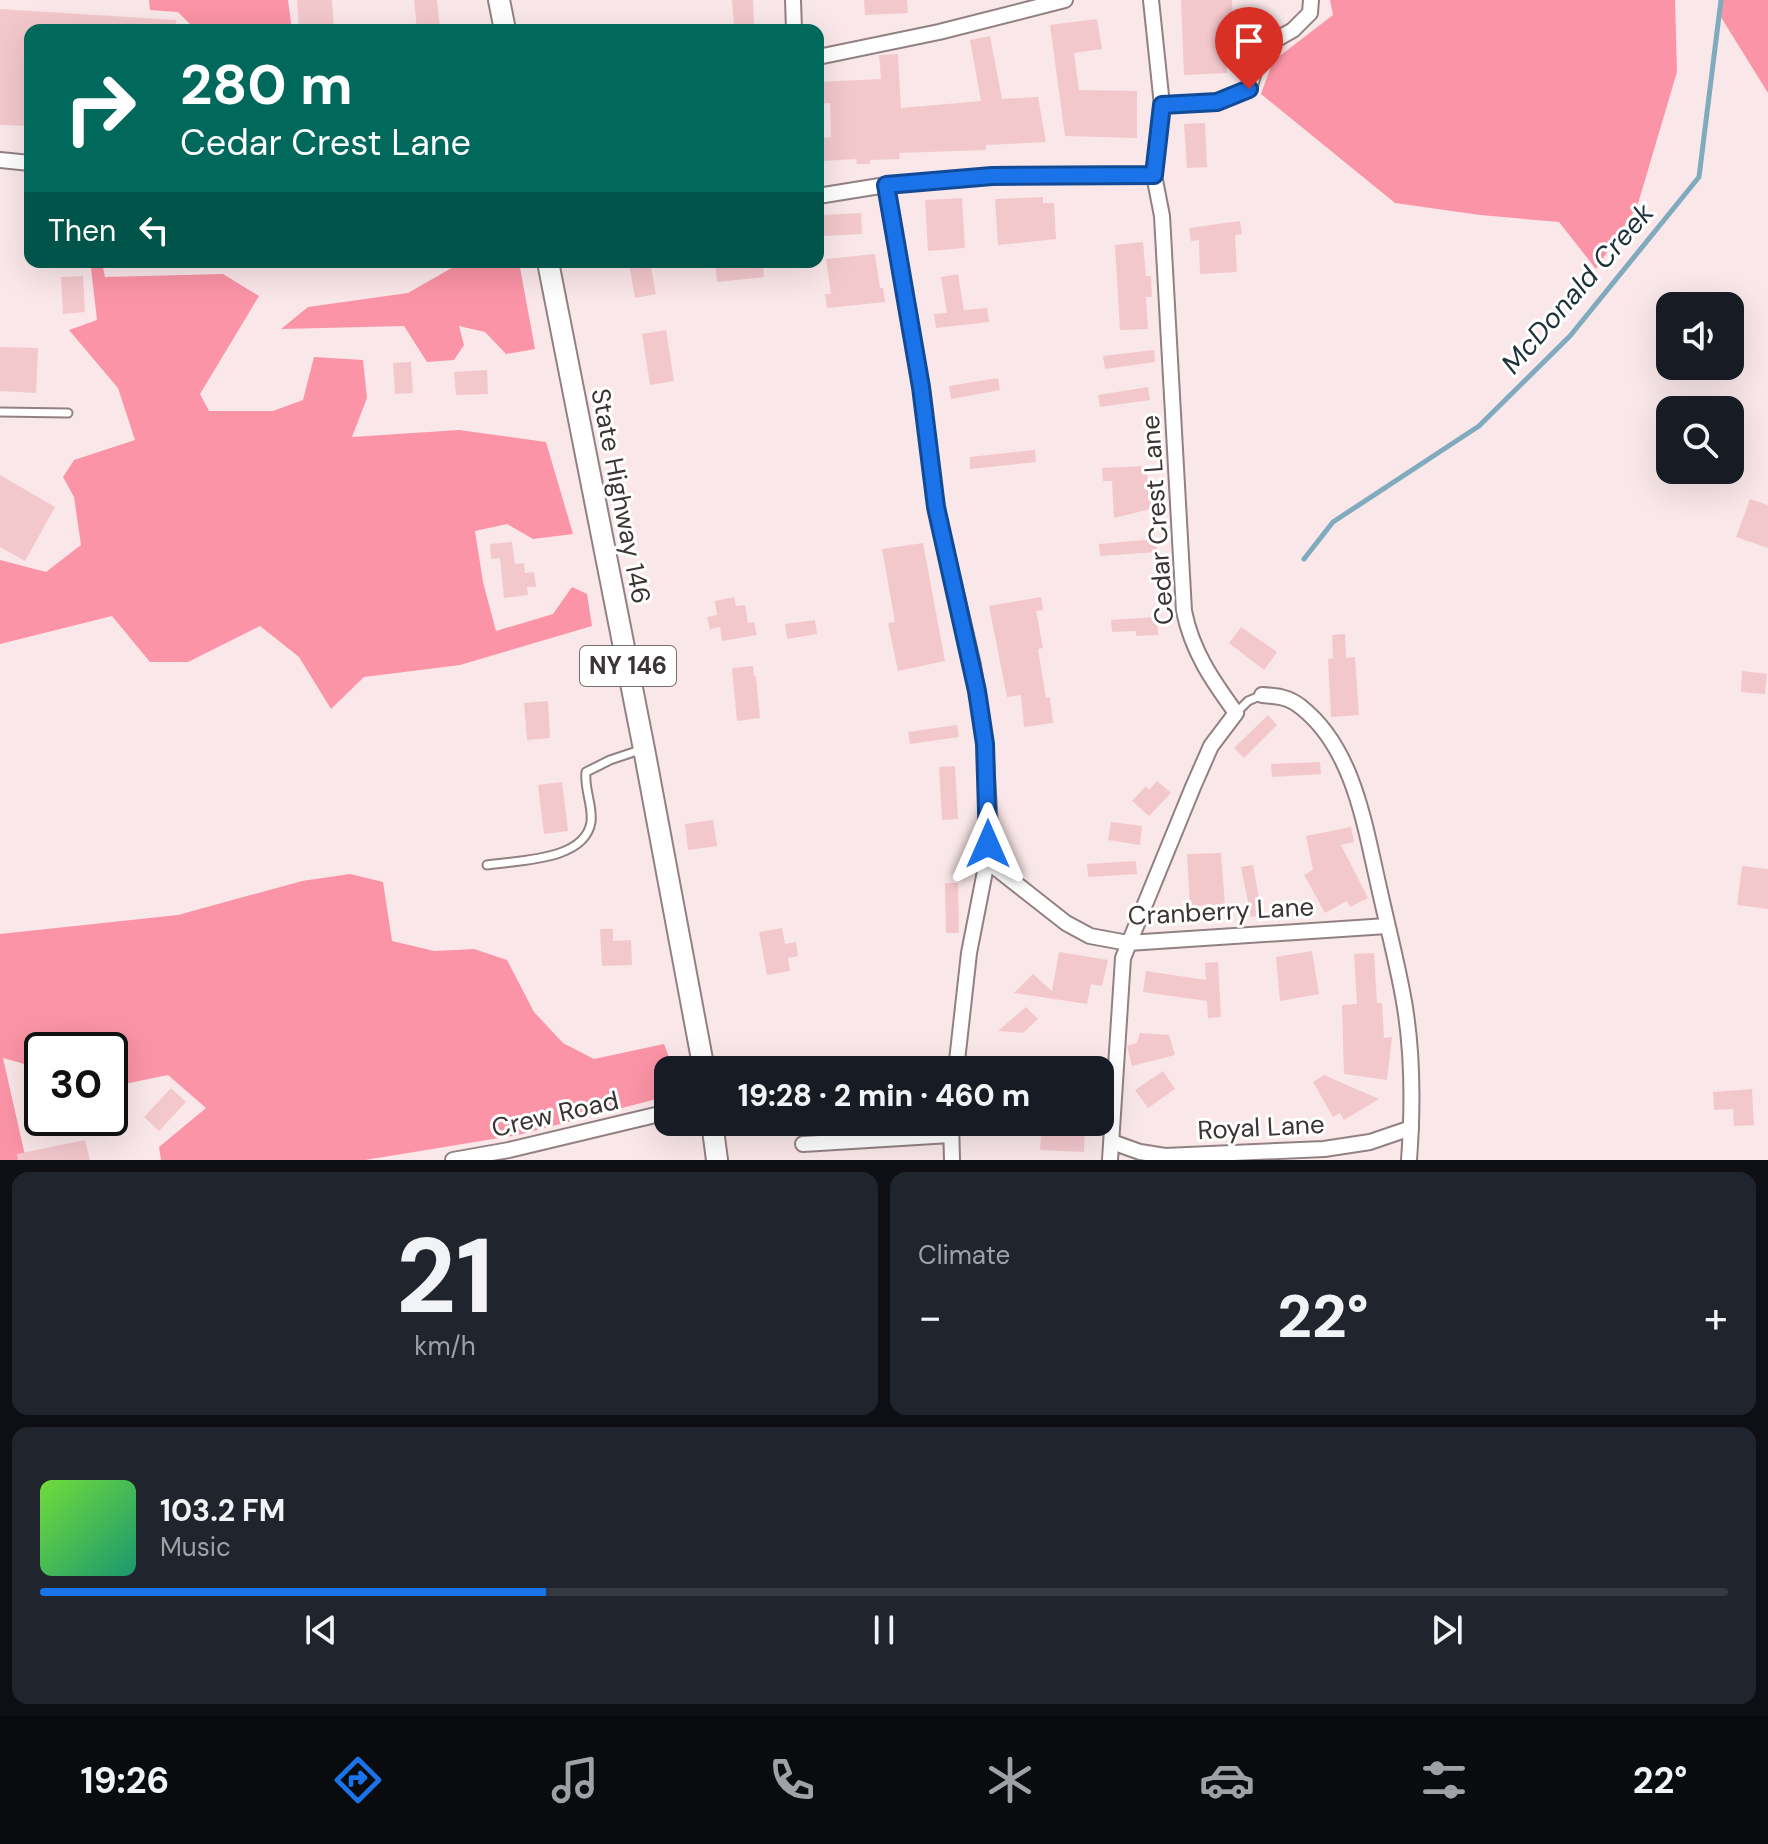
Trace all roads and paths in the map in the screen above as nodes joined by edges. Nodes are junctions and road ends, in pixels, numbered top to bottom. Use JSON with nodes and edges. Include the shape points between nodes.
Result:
{"nodes":[{"id":1,"x":499,"y":0,"type":"edge"},
{"id":2,"x":793,"y":0,"type":"edge"},
{"id":3,"x":1065,"y":0,"type":"edge"},
{"id":4,"x":1151,"y":0,"type":"edge"},
{"id":5,"x":1311,"y":0,"type":"edge"},
{"id":6,"x":504,"y":24,"type":"edge"},
{"id":7,"x":794,"y":24,"type":"edge"},
{"id":8,"x":824,"y":56,"type":"edge"},
{"id":9,"x":1162,"y":105,"type":"junction"},
{"id":10,"x":0,"y":160,"type":"edge"},
{"id":11,"x":24,"y":162,"type":"edge"},
{"id":12,"x":1154,"y":175,"type":"junction"},
{"id":13,"x":886,"y":185,"type":"junction"},
{"id":14,"x":824,"y":195,"type":"edge"},
{"id":15,"x":549,"y":268,"type":"edge"},
{"id":16,"x":0,"y":412,"type":"edge"},
{"id":17,"x":68,"y":413,"type":"dead end"},
{"id":18,"x":1262,"y":695,"type":"joint"},
{"id":19,"x":1236,"y":713,"type":"junction"},
{"id":20,"x":644,"y":749,"type":"junction"},
{"id":21,"x":987,"y":861,"type":"junction"},
{"id":22,"x":487,"y":865,"type":"dead end"},
{"id":23,"x":1387,"y":926,"type":"junction"},
{"id":24,"x":1128,"y":943,"type":"junction"},
{"id":25,"x":701,"y":1056,"type":"edge"},
{"id":26,"x":958,"y":1056,"type":"edge"},
{"id":27,"x":654,"y":1115,"type":"edge"},
{"id":28,"x":1411,"y":1128,"type":"junction"},
{"id":29,"x":714,"y":1136,"type":"edge"},
{"id":30,"x":877,"y":1136,"type":"edge"},
{"id":31,"x":951,"y":1136,"type":"edge"},
{"id":32,"x":1112,"y":1142,"type":"junction"},
{"id":33,"x":803,"y":1144,"type":"dead end"},
{"id":34,"x":453,"y":1160,"type":"edge"},
{"id":35,"x":717,"y":1160,"type":"edge"},
{"id":36,"x":952,"y":1160,"type":"edge"},
{"id":37,"x":1110,"y":1160,"type":"edge"},
{"id":38,"x":1409,"y":1160,"type":"edge"}],
"edges":[{"from":1,"to":6,"type":"main road"},
{"from":2,"to":7,"type":"street"},
{"from":3,"to":8,"type":"street"},
{"from":4,"to":9,"type":"street","name":"Cedar Crest Lane"},
{"from":5,"to":9,"type":"street","via":[[1310,13],[1293,30],[1261,48],[1249,89],[1217,102]]},
{"from":9,"to":12,"type":"street","name":"Cedar Crest Lane"},
{"from":10,"to":11,"type":"street"},
{"from":12,"to":13,"type":"street","via":[[992,176]]},
{"from":12,"to":19,"type":"street","name":"Cedar Crest Lane","via":[[1162,216],[1184,611],[1205,670]]},
{"from":13,"to":14,"type":"street"},
{"from":13,"to":21,"type":"street","via":[[936,507],[973,665],[985,744]]},
{"from":15,"to":20,"type":"main road","name":"State Highway 146","number":"NY 146"},
{"from":16,"to":17,"type":"lane"},
{"from":18,"to":19,"type":"lane"},
{"from":18,"to":23,"type":"street","via":[[1300,705],[1343,763],[1360,808]]},
{"from":19,"to":24,"type":"street","via":[[1211,746]]},
{"from":20,"to":22,"type":"lane","via":[[586,772],[591,824],[583,842],[565,852]]},
{"from":20,"to":25,"type":"main road","name":"State Highway 146","number":"NY 146"},
{"from":21,"to":24,"type":"street","name":"Cranberry Lane","via":[[1066,923],[1090,936]]},
{"from":21,"to":26,"type":"street","via":[[969,953]]},
{"from":23,"to":24,"type":"street","name":"Cranberry Lane"},
{"from":23,"to":28,"type":"street","via":[[1404,998]]},
{"from":24,"to":32,"type":"street"},
{"from":27,"to":34,"type":"street","name":"Crew Road"},
{"from":28,"to":32,"type":"street","name":"Royal Lane","via":[[1370,1142],[1308,1150],[1165,1156]]},
{"from":28,"to":38,"type":"street"},
{"from":29,"to":35,"type":"main road"},
{"from":30,"to":33,"type":"street"},
{"from":31,"to":36,"type":"street"},
{"from":32,"to":37,"type":"street"}]}
